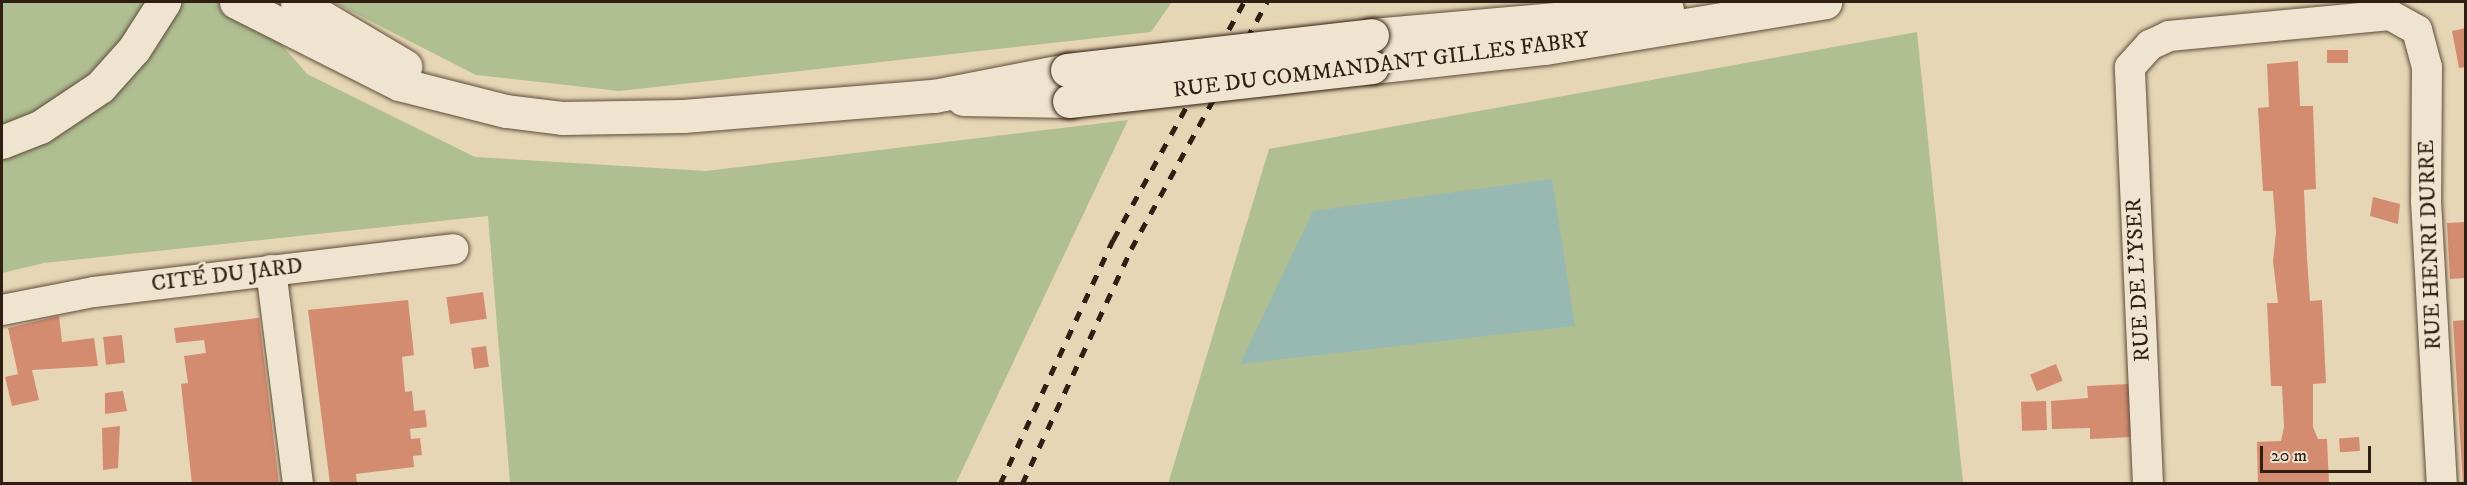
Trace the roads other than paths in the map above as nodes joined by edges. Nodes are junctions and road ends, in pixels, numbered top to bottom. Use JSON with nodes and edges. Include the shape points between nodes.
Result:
{"nodes":[{"id":1,"x":164,"y":2,"type":"edge"},
{"id":2,"x":236,"y":2,"type":"edge"},
{"id":3,"x":297,"y":2,"type":"edge"},
{"id":4,"x":1803,"y":2,"type":"edge"},
{"id":5,"x":1825,"y":2,"type":"edge"},
{"id":6,"x":2128,"y":76,"type":"joint"},
{"id":7,"x":1068,"y":86,"type":"junction"},
{"id":8,"x":464,"y":101,"type":"junction"},
{"id":9,"x":2,"y":142,"type":"edge"},
{"id":10,"x":453,"y":249,"type":"dead end"},
{"id":11,"x":271,"y":270,"type":"junction"},
{"id":12,"x":2,"y":310,"type":"edge"},
{"id":13,"x":298,"y":483,"type":"edge"},
{"id":14,"x":2148,"y":483,"type":"edge"},
{"id":15,"x":2442,"y":483,"type":"edge"}],
"edges":[{"from":1,"to":9,"type":"street","via":[[134,49],[100,87],[40,127]]},
{"from":2,"to":8,"type":"street","name":"RUE DU COMMANDANT GILLES FABRY","via":[[399,84]]},
{"from":3,"to":8,"type":"street","name":"RUE DU COMMANDANT GILLES FABRY"},
{"from":4,"to":7,"type":"street","name":"RUE DU COMMANDANT GILLES FABRY","bridge":true,"via":[[1539,17],[1372,35]]},
{"from":5,"to":7,"type":"street","name":"RUE DU COMMANDANT GILLES FABRY","bridge":true,"via":[[1545,48],[1372,67]]},
{"from":6,"to":14,"type":"street","name":"RUE DE L'YSER"},
{"from":6,"to":15,"type":"street","name":"RUE HENRI DURRE","via":[[2135,58],[2169,36],[2400,17],[2417,30],[2427,67],[2426,201]]},
{"from":7,"to":8,"type":"street","name":"RUE DU COMMANDANT GILLES FABRY","via":[[650,118],[533,115]]},
{"from":10,"to":11,"type":"street","name":"CITÉ DU JARD"},
{"from":11,"to":12,"type":"street","name":"CITÉ DU JARD","via":[[94,292]]},
{"from":11,"to":13,"type":"street"}]}
